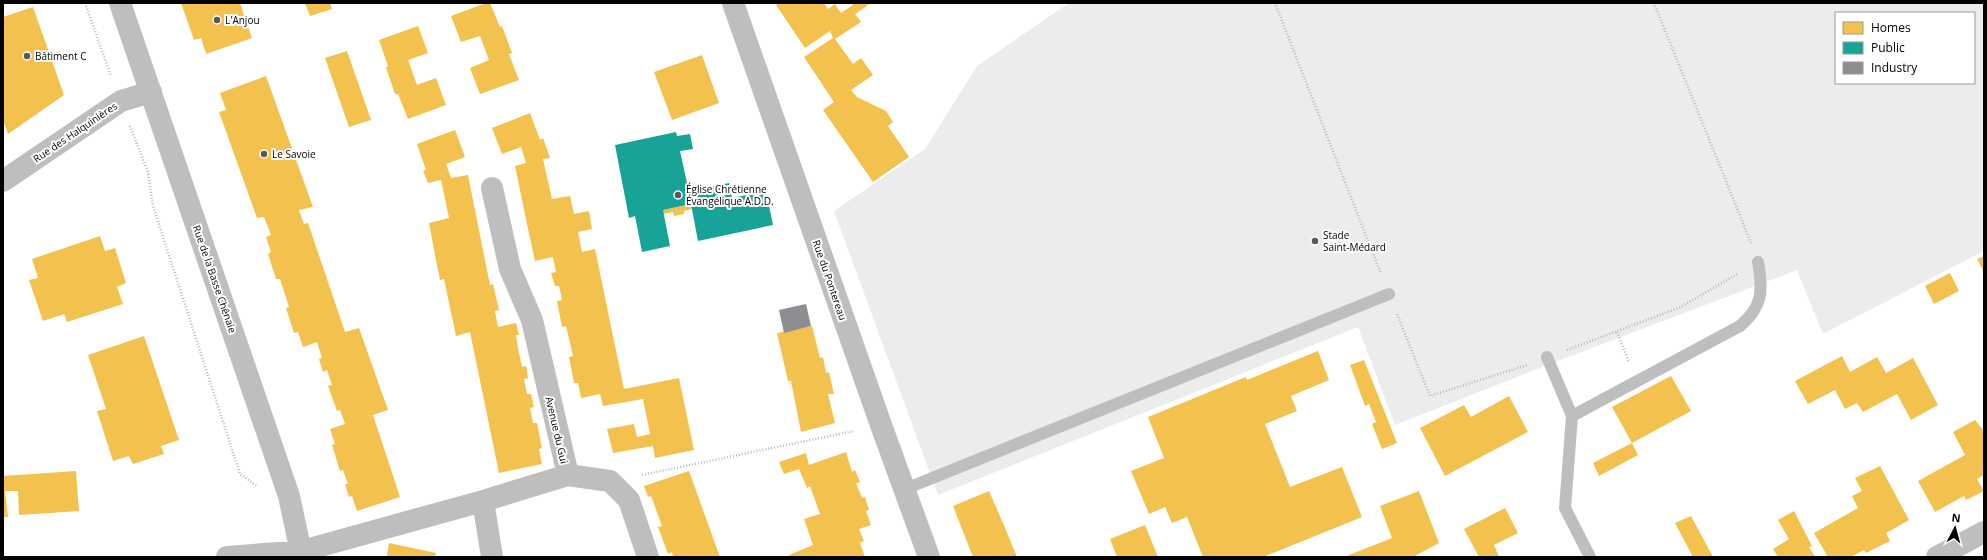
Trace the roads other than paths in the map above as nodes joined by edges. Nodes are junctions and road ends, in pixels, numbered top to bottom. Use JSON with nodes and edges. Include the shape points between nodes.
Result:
{"nodes":[{"id":1,"x":120,"y":3,"type":"edge"},
{"id":2,"x":733,"y":3,"type":"edge"},
{"id":3,"x":151,"y":92,"type":"junction"},
{"id":4,"x":3,"y":181,"type":"edge"},
{"id":5,"x":492,"y":188,"type":"dead end"},
{"id":6,"x":1758,"y":262,"type":"road end"},
{"id":7,"x":1389,"y":294,"type":"road end"},
{"id":8,"x":1547,"y":358,"type":"road end"},
{"id":9,"x":1572,"y":416,"type":"junction"},
{"id":10,"x":568,"y":475,"type":"junction"},
{"id":11,"x":905,"y":489,"type":"junction"},
{"id":12,"x":483,"y":501,"type":"junction"},
{"id":13,"x":1984,"y":532,"type":"edge"},
{"id":14,"x":302,"y":554,"type":"edge"},
{"id":15,"x":227,"y":557,"type":"edge"},
{"id":16,"x":492,"y":557,"type":"edge"},
{"id":17,"x":648,"y":557,"type":"edge"},
{"id":18,"x":929,"y":557,"type":"edge"},
{"id":19,"x":1590,"y":557,"type":"edge"},
{"id":20,"x":1936,"y":557,"type":"edge"}],
"edges":[{"from":1,"to":3,"type":"street","name":"Rue de la Basse Chênaie"},
{"from":2,"to":11,"type":"street","name":"Rue du Pontereau"},
{"from":3,"to":4,"type":"street","name":"Rue des Halquinières","via":[[121,101]]},
{"from":3,"to":14,"type":"street","name":"Rue de la Basse Chênaie","via":[[289,496]]},
{"from":5,"to":10,"type":"street","name":"Avenue du Gui","via":[[510,269],[532,320]]},
{"from":6,"to":9,"type":"lane","via":[[1761,294],[1751,317],[1740,326]]},
{"from":7,"to":11,"type":"lane"},
{"from":8,"to":9,"type":"lane"},
{"from":9,"to":19,"type":"lane","via":[[1565,508]]},
{"from":10,"to":12,"type":"street","name":"Avenue du Gui"},
{"from":10,"to":17,"type":"street","via":[[610,481],[629,500]]},
{"from":11,"to":18,"type":"street","name":"Rue du Pontereau"},
{"from":12,"to":14,"type":"street","name":"Avenue du Gui"},
{"from":12,"to":16,"type":"street"},
{"from":13,"to":20,"type":"street"},
{"from":14,"to":15,"type":"street","name":"Avenue du Gui"}]}
